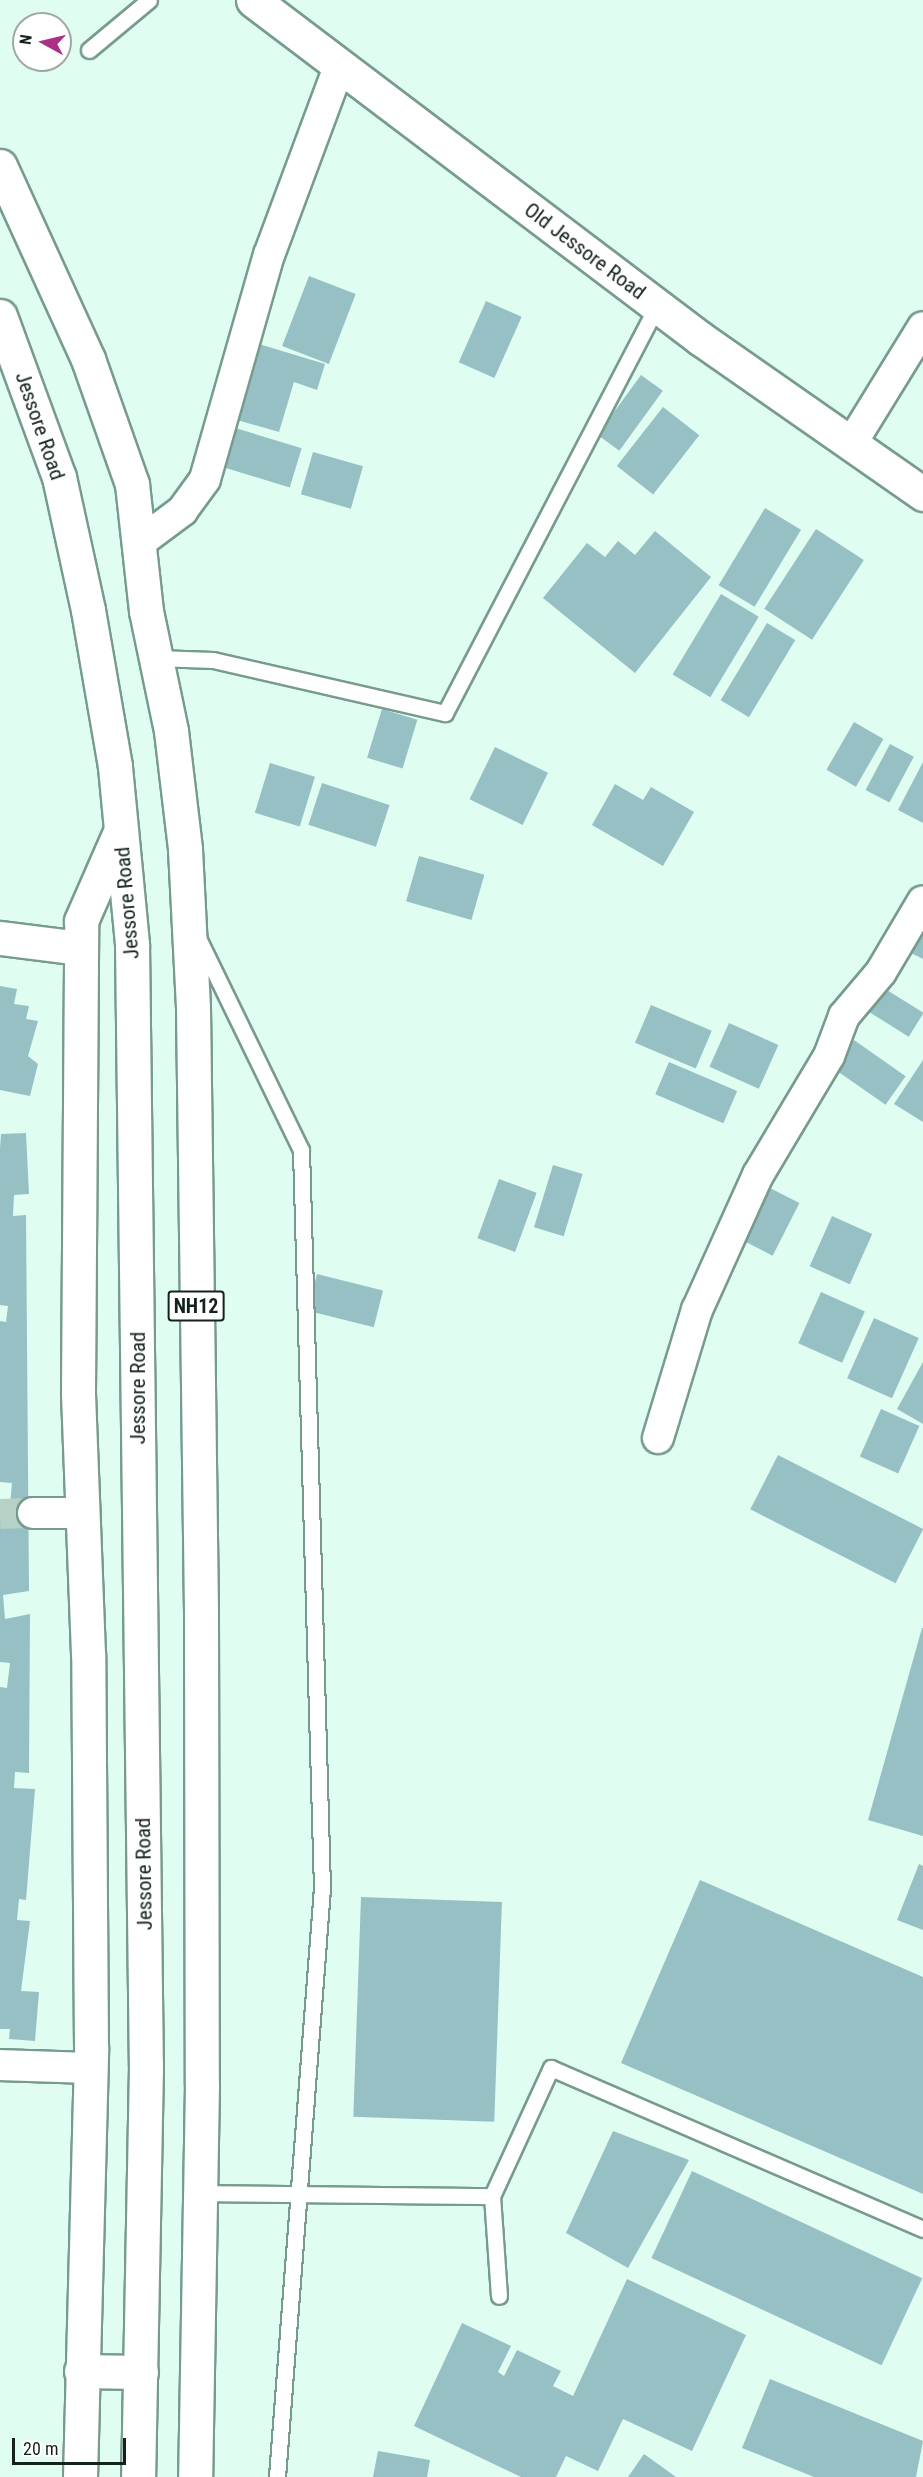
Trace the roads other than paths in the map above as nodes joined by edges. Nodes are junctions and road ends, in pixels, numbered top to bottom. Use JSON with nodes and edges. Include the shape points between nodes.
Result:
{"nodes":[{"id":1,"x":149,"y":0,"type":"edge"},
{"id":2,"x":253,"y":0,"type":"edge"},
{"id":3,"x":89,"y":50,"type":"dead end"},
{"id":4,"x":339,"y":67,"type":"junction"},
{"id":5,"x":0,"y":166,"type":"edge"},
{"id":6,"x":657,"y":306,"type":"junction"},
{"id":7,"x":0,"y":316,"type":"edge"},
{"id":8,"x":923,"y":327,"type":"edge"},
{"id":9,"x":851,"y":444,"type":"junction"},
{"id":10,"x":923,"y":494,"type":"edge"},
{"id":11,"x":139,"y":543,"type":"junction"},
{"id":12,"x":156,"y":658,"type":"junction"},
{"id":13,"x":121,"y":830,"type":"junction"},
{"id":14,"x":923,"y":901,"type":"edge"},
{"id":15,"x":188,"y":918,"type":"junction"},
{"id":16,"x":0,"y":938,"type":"edge"},
{"id":17,"x":80,"y":948,"type":"junction"},
{"id":18,"x":658,"y":1438,"type":"dead end"},
{"id":19,"x":33,"y":1513,"type":"tunnel mouth"},
{"id":20,"x":82,"y":1513,"type":"junction"},
{"id":21,"x":0,"y":2065,"type":"edge"},
{"id":22,"x":90,"y":2068,"type":"junction"},
{"id":23,"x":296,"y":2192,"type":"junction"},
{"id":24,"x":200,"y":2193,"type":"junction"},
{"id":25,"x":492,"y":2196,"type":"junction"},
{"id":26,"x":923,"y":2229,"type":"edge"},
{"id":27,"x":499,"y":2296,"type":"dead end"},
{"id":28,"x":81,"y":2371,"type":"junction"},
{"id":29,"x":141,"y":2372,"type":"junction"},
{"id":30,"x":80,"y":2477,"type":"edge"},
{"id":31,"x":138,"y":2477,"type":"edge"},
{"id":32,"x":195,"y":2477,"type":"edge"},
{"id":33,"x":277,"y":2477,"type":"edge"}],
"edges":[{"from":1,"to":3,"type":"lane"},
{"from":2,"to":4,"type":"main road","name":"Old Jessore Road"},
{"from":4,"to":6,"type":"main road","name":"Old Jessore Road"},
{"from":4,"to":11,"type":"street","via":[[269,255],[205,479],[182,511]]},
{"from":5,"to":11,"type":"main road","number":"NH12","via":[[88,359],[132,484]]},
{"from":6,"to":9,"type":"main road","name":"Old Jessore Road"},
{"from":6,"to":12,"type":"lane","via":[[445,712],[213,660]]},
{"from":7,"to":13,"type":"main road","name":"Jessore Road","number":"NH12","via":[[59,477],[88,610]]},
{"from":8,"to":9,"type":"street"},
{"from":9,"to":10,"type":"main road","name":"Old Jessore Road"},
{"from":11,"to":12,"type":"main road","number":"NH12"},
{"from":12,"to":15,"type":"main road","number":"NH12","via":[[171,731]]},
{"from":13,"to":17,"type":"main road","via":[[81,921]]},
{"from":13,"to":29,"type":"main road","name":"Jessore Road","number":"NH12","via":[[136,1055],[146,2066]]},
{"from":14,"to":18,"type":"street","via":[[881,972],[844,1016],[829,1056],[758,1175],[698,1310]]},
{"from":15,"to":23,"type":"lane","via":[[300,1150],[322,1888]]},
{"from":15,"to":24,"type":"main road","number":"NH12","via":[[201,1615]]},
{"from":16,"to":17,"type":"main road"},
{"from":17,"to":20,"type":"main road","via":[[78,1392]]},
{"from":19,"to":20,"type":"street"},
{"from":20,"to":22,"type":"main road"},
{"from":21,"to":22,"type":"street"},
{"from":22,"to":28,"type":"main road"},
{"from":23,"to":24,"type":"lane"},
{"from":23,"to":25,"type":"lane"},
{"from":23,"to":33,"type":"lane"},
{"from":24,"to":32,"type":"main road","number":"NH12"},
{"from":25,"to":26,"type":"lane","via":[[550,2068]]},
{"from":25,"to":27,"type":"lane"},
{"from":28,"to":29,"type":"main road"},
{"from":28,"to":30,"type":"main road"},
{"from":29,"to":31,"type":"main road","name":"Jessore Road","number":"NH12"}]}
